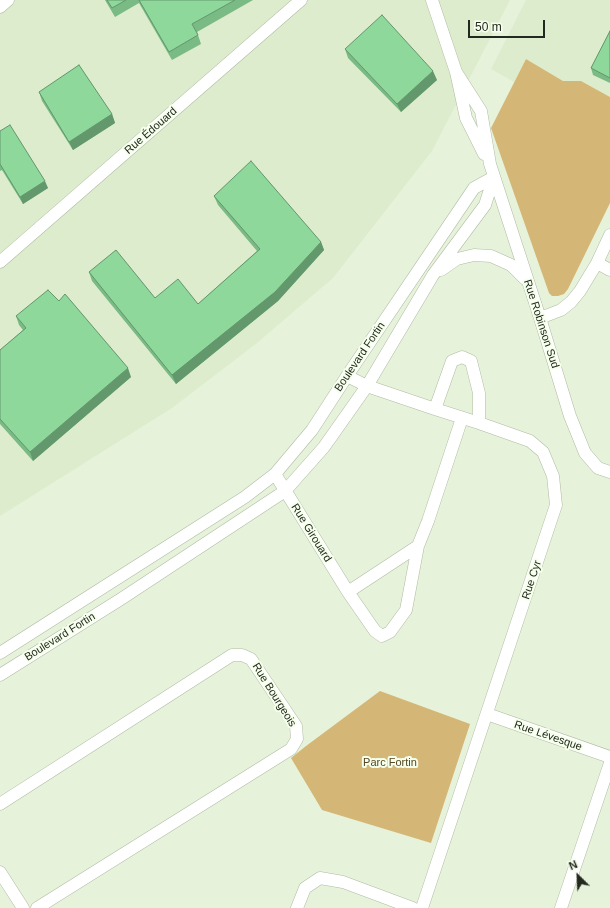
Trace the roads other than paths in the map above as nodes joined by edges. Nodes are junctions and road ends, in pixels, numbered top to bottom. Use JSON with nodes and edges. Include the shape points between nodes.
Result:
{"nodes":[{"id":1,"x":8,"y":0,"type":"edge"},
{"id":2,"x":301,"y":0,"type":"edge"},
{"id":3,"x":432,"y":0,"type":"edge"},
{"id":4,"x":0,"y":7,"type":"edge"},
{"id":5,"x":456,"y":72,"type":"junction"},
{"id":6,"x":490,"y":164,"type":"junction"},
{"id":7,"x":494,"y":177,"type":"junction"},
{"id":8,"x":610,"y":234,"type":"edge"},
{"id":9,"x":0,"y":262,"type":"edge"},
{"id":10,"x":597,"y":263,"type":"junction"},
{"id":11,"x":610,"y":270,"type":"edge"},
{"id":12,"x":433,"y":275,"type":"junction"},
{"id":13,"x":527,"y":281,"type":"junction"},
{"id":14,"x":540,"y":318,"type":"junction"},
{"id":15,"x":347,"y":376,"type":"junction"},
{"id":16,"x":367,"y":386,"type":"junction"},
{"id":17,"x":435,"y":410,"type":"junction"},
{"id":18,"x":462,"y":418,"type":"junction"},
{"id":19,"x":479,"y":423,"type":"junction"},
{"id":20,"x":610,"y":472,"type":"edge"},
{"id":21,"x":275,"y":474,"type":"junction"},
{"id":22,"x":285,"y":491,"type":"junction"},
{"id":23,"x":418,"y":546,"type":"junction"},
{"id":24,"x":111,"y":583,"type":"junction"},
{"id":25,"x":348,"y":592,"type":"junction"},
{"id":26,"x":121,"y":599,"type":"junction"},
{"id":27,"x":0,"y":653,"type":"edge"},
{"id":28,"x":0,"y":675,"type":"edge"},
{"id":29,"x":487,"y":714,"type":"junction"},
{"id":30,"x":610,"y":757,"type":"edge"},
{"id":31,"x":610,"y":763,"type":"edge"},
{"id":32,"x":0,"y":804,"type":"edge"},
{"id":33,"x":0,"y":872,"type":"edge"},
{"id":34,"x":23,"y":908,"type":"edge"},
{"id":35,"x":37,"y":908,"type":"edge"},
{"id":36,"x":297,"y":908,"type":"edge"},
{"id":37,"x":413,"y":908,"type":"edge"},
{"id":38,"x":422,"y":908,"type":"edge"},
{"id":39,"x":561,"y":908,"type":"edge"}],
"edges":[{"from":1,"to":4,"type":"street"},
{"from":2,"to":9,"type":"street","name":"Rue Édouard"},
{"from":3,"to":5,"type":"street","name":"Rue Robinson Sud"},
{"from":5,"to":6,"type":"street","name":"Rue Robinson Sud","via":[[466,118]]},
{"from":5,"to":6,"type":"street","name":"Rue Robinson Sud","via":[[481,111]]},
{"from":6,"to":7,"type":"street","name":"Rue Robinson Sud"},
{"from":7,"to":12,"type":"street","name":"Boulevard Fortin","via":[[485,205]]},
{"from":7,"to":13,"type":"street","name":"Rue Robinson Sud"},
{"from":7,"to":15,"type":"street","name":"Boulevard Fortin","via":[[474,188]]},
{"from":8,"to":10,"type":"street"},
{"from":10,"to":11,"type":"street"},
{"from":10,"to":14,"type":"street","via":[[571,302],[561,310]]},
{"from":12,"to":13,"type":"street","name":"Boulevard Fortin","via":[[457,259],[474,255],[492,256],[511,265]]},
{"from":12,"to":16,"type":"street","name":"Boulevard Fortin"},
{"from":13,"to":14,"type":"street","name":"Rue Robinson Sud"},
{"from":14,"to":20,"type":"street","name":"Rue Robinson Sud","via":[[570,416],[585,453],[598,468]]},
{"from":15,"to":16,"type":"street","name":"Rue Cyr"},
{"from":15,"to":21,"type":"street","name":"Boulevard Fortin","via":[[312,430]]},
{"from":16,"to":17,"type":"street","name":"Rue Cyr"},
{"from":16,"to":22,"type":"street","name":"Boulevard Fortin","via":[[324,447]]},
{"from":17,"to":18,"type":"street","name":"Rue Cyr"},
{"from":17,"to":19,"type":"street","via":[[452,361],[462,357],[471,361],[479,393]]},
{"from":18,"to":19,"type":"street","name":"Rue Cyr"},
{"from":18,"to":23,"type":"street","name":"Rue Girouard"},
{"from":19,"to":29,"type":"street","name":"Rue Cyr","via":[[530,441],[543,452],[553,476],[556,505]]},
{"from":21,"to":22,"type":"street","name":"Rue Girouard"},
{"from":21,"to":24,"type":"street","name":"Boulevard Fortin","via":[[245,497]]},
{"from":22,"to":25,"type":"street","name":"Rue Girouard"},
{"from":22,"to":26,"type":"street","name":"Boulevard Fortin"},
{"from":23,"to":25,"type":"street"},
{"from":23,"to":25,"type":"street","name":"Rue Girouard","via":[[406,610],[390,632],[382,636],[375,632]]},
{"from":24,"to":26,"type":"street"},
{"from":24,"to":27,"type":"street","name":"Boulevard Fortin"},
{"from":26,"to":28,"type":"street","name":"Boulevard Fortin"},
{"from":29,"to":30,"type":"street","name":"Rue Lévesque"},
{"from":29,"to":38,"type":"street","name":"Rue Cyr"},
{"from":31,"to":39,"type":"street"},
{"from":32,"to":35,"type":"street","name":"Rue Bourgeois","via":[[232,655],[242,655],[251,659],[296,726],[297,739],[291,749]]},
{"from":33,"to":34,"type":"street"},
{"from":36,"to":37,"type":"street","via":[[305,888],[320,878],[343,882]]}]}
